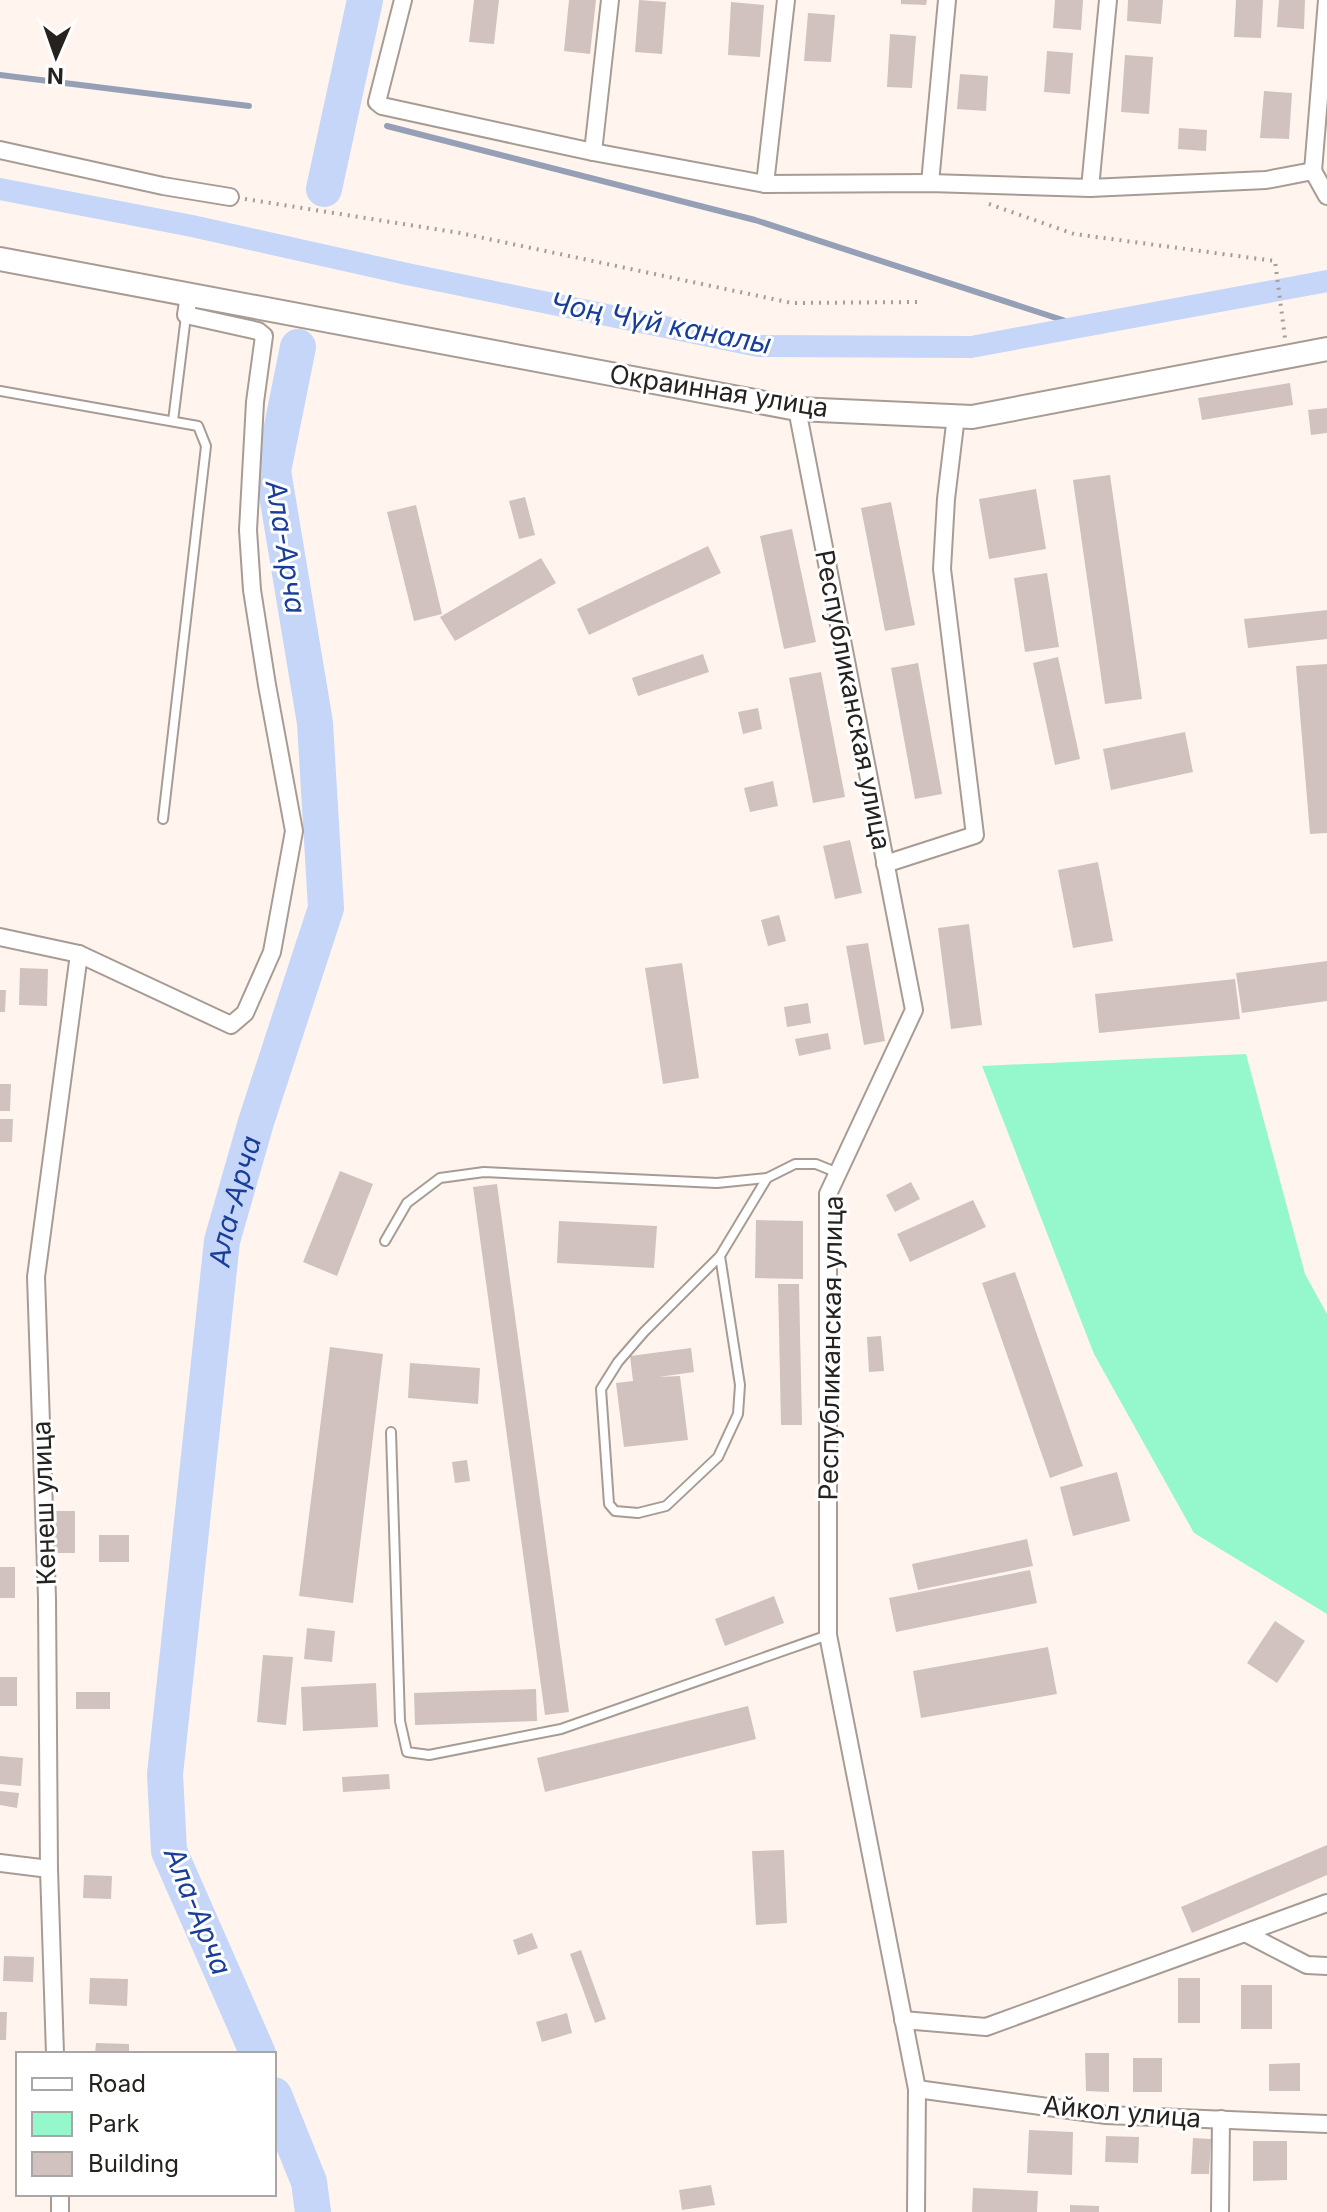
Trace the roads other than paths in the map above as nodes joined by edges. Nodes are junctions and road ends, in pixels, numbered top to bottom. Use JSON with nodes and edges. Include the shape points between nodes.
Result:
{"nodes":[{"id":1,"x":403,"y":0,"type":"edge"},
{"id":2,"x":610,"y":0,"type":"edge"},
{"id":3,"x":786,"y":0,"type":"edge"},
{"id":4,"x":947,"y":0,"type":"edge"},
{"id":5,"x":1108,"y":0,"type":"edge"},
{"id":6,"x":1327,"y":0,"type":"edge"},
{"id":7,"x":0,"y":150,"type":"edge"},
{"id":8,"x":593,"y":152,"type":"junction"},
{"id":9,"x":1313,"y":171,"type":"junction"},
{"id":10,"x":930,"y":183,"type":"junction"},
{"id":11,"x":765,"y":184,"type":"junction"},
{"id":12,"x":1090,"y":188,"type":"junction"},
{"id":13,"x":1327,"y":196,"type":"edge"},
{"id":14,"x":230,"y":197,"type":"road end"},
{"id":15,"x":0,"y":259,"type":"edge"},
{"id":16,"x":188,"y":305,"type":"junction"},
{"id":17,"x":1327,"y":349,"type":"edge"},
{"id":18,"x":0,"y":391,"type":"edge"},
{"id":19,"x":797,"y":409,"type":"junction"},
{"id":20,"x":956,"y":416,"type":"junction"},
{"id":21,"x":173,"y":421,"type":"junction"},
{"id":22,"x":163,"y":819,"type":"dead end"},
{"id":23,"x":885,"y":864,"type":"junction"},
{"id":24,"x":0,"y":937,"type":"edge"},
{"id":25,"x":79,"y":954,"type":"junction"},
{"id":26,"x":838,"y":1173,"type":"junction"},
{"id":27,"x":767,"y":1178,"type":"junction"},
{"id":28,"x":385,"y":1241,"type":"dead end"},
{"id":29,"x":720,"y":1256,"type":"junction"},
{"id":30,"x":391,"y":1432,"type":"dead end"},
{"id":31,"x":828,"y":1635,"type":"junction"},
{"id":32,"x":0,"y":1863,"type":"edge"},
{"id":33,"x":49,"y":1869,"type":"junction"},
{"id":34,"x":1327,"y":1903,"type":"edge"},
{"id":35,"x":1245,"y":1933,"type":"junction"},
{"id":36,"x":1327,"y":1966,"type":"edge"},
{"id":37,"x":903,"y":2020,"type":"junction"},
{"id":38,"x":55,"y":2052,"type":"edge"},
{"id":39,"x":917,"y":2089,"type":"junction"},
{"id":40,"x":1221,"y":2119,"type":"junction"},
{"id":41,"x":1327,"y":2124,"type":"edge"},
{"id":42,"x":916,"y":2212,"type":"edge"},
{"id":43,"x":1220,"y":2212,"type":"edge"}],
"edges":[{"from":1,"to":8,"type":"street","via":[[377,102]]},
{"from":2,"to":8,"type":"street"},
{"from":3,"to":11,"type":"street"},
{"from":4,"to":10,"type":"street"},
{"from":5,"to":12,"type":"street"},
{"from":6,"to":9,"type":"street"},
{"from":7,"to":14,"type":"street"},
{"from":8,"to":11,"type":"street"},
{"from":9,"to":12,"type":"street","via":[[1266,180]]},
{"from":9,"to":13,"type":"street"},
{"from":10,"to":11,"type":"street"},
{"from":10,"to":12,"type":"street"},
{"from":15,"to":16,"type":"street","name":"Окраинная улица"},
{"from":16,"to":19,"type":"street","name":"Окраинная улица","via":[[349,325]]},
{"from":16,"to":21,"type":"lane"},
{"from":16,"to":25,"type":"street","via":[[264,336],[248,530],[264,672],[294,831],[272,952],[245,1013],[231,1025]]},
{"from":17,"to":20,"type":"street","name":"Окраинная улица"},
{"from":18,"to":21,"type":"lane"},
{"from":19,"to":20,"type":"street","name":"Окраинная улица"},
{"from":19,"to":23,"type":"street","name":"Республиканская улица"},
{"from":20,"to":23,"type":"street","via":[[942,569],[975,835]]},
{"from":21,"to":22,"type":"lane","via":[[198,426],[206,446]]},
{"from":23,"to":26,"type":"street","name":"Республиканская улица","via":[[914,1010]]},
{"from":24,"to":25,"type":"street"},
{"from":25,"to":33,"type":"street","name":"Кенеш улица","via":[[36,1277]]},
{"from":26,"to":27,"type":"lane","via":[[816,1164],[795,1164]]},
{"from":26,"to":31,"type":"street","name":"Республиканская улица","via":[[828,1194]]},
{"from":27,"to":28,"type":"lane","via":[[717,1183],[484,1172],[440,1178],[407,1203]]},
{"from":27,"to":29,"type":"lane"},
{"from":29,"to":29,"type":"lane","via":[[740,1385],[738,1414],[718,1457],[666,1506],[638,1513],[615,1511],[609,1504],[601,1389],[644,1332]]},
{"from":30,"to":31,"type":"lane","via":[[400,1721],[407,1752],[429,1755],[561,1729]]},
{"from":31,"to":37,"type":"street","name":"Республиканская улица"},
{"from":32,"to":33,"type":"street"},
{"from":33,"to":38,"type":"street","name":"Кенеш улица"},
{"from":34,"to":35,"type":"street"},
{"from":35,"to":36,"type":"street","via":[[1307,1965]]},
{"from":35,"to":37,"type":"street","via":[[986,2027]]},
{"from":37,"to":39,"type":"street","name":"Республиканская улица"},
{"from":39,"to":40,"type":"street","name":"Айкол улица","via":[[1106,2115]]},
{"from":39,"to":42,"type":"street","name":"Республиканская улица"},
{"from":40,"to":41,"type":"street","name":"Айкол улица"},
{"from":40,"to":43,"type":"street"}]}
